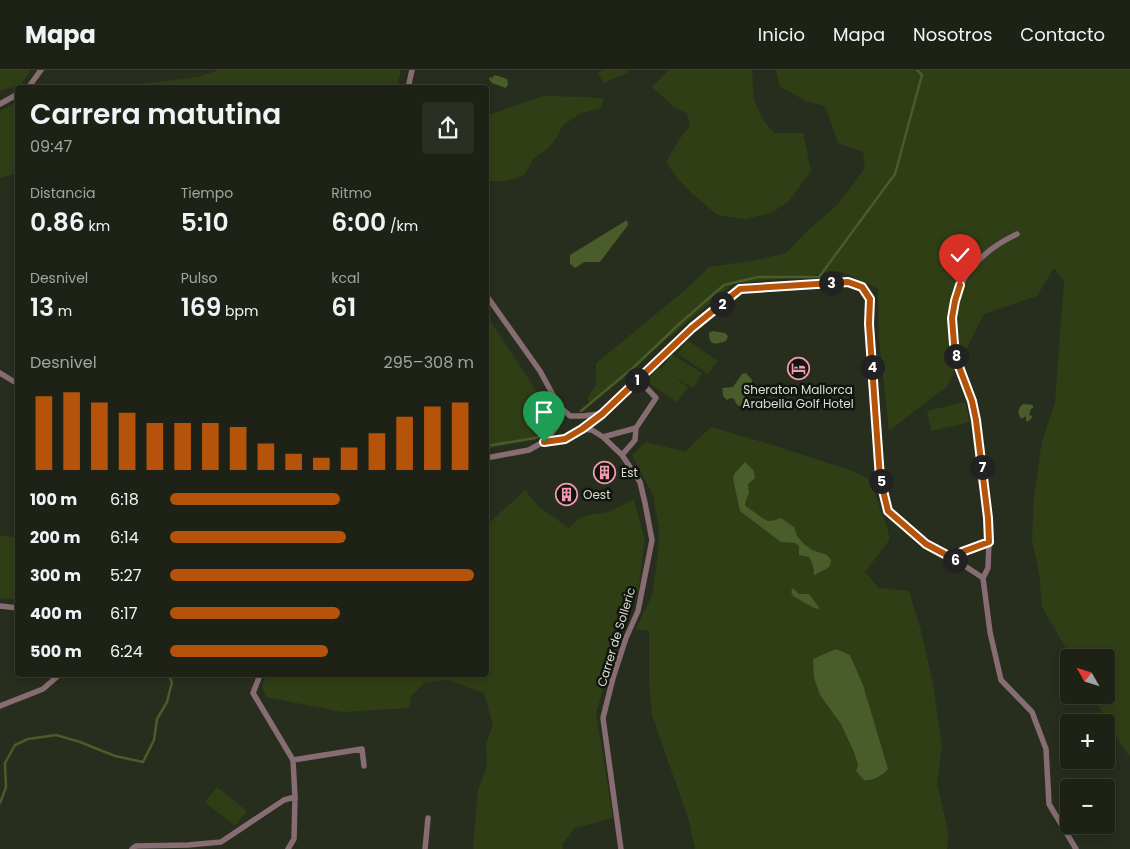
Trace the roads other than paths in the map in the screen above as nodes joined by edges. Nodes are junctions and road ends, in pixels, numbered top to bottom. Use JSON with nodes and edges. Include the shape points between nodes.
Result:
{"nodes":[{"id":1,"x":41,"y":70,"type":"edge"},
{"id":2,"x":412,"y":70,"type":"edge"},
{"id":3,"x":30,"y":85,"type":"edge"},
{"id":4,"x":409,"y":85,"type":"edge"},
{"id":5,"x":15,"y":96,"type":"edge"},
{"id":6,"x":0,"y":104,"type":"edge"},
{"id":7,"x":1017,"y":234,"type":"dead end"},
{"id":8,"x":489,"y":300,"type":"edge"},
{"id":9,"x":0,"y":373,"type":"edge"},
{"id":10,"x":638,"y":379,"type":"junction"},
{"id":11,"x":15,"y":382,"type":"edge"},
{"id":12,"x":559,"y":406,"type":"junction"},
{"id":13,"x":602,"y":414,"type":"junction"},
{"id":14,"x":636,"y":428,"type":"junction"},
{"id":15,"x":582,"y":429,"type":"junction"},
{"id":16,"x":603,"y":437,"type":"junction"},
{"id":17,"x":546,"y":441,"type":"junction"},
{"id":18,"x":622,"y":455,"type":"junction"},
{"id":19,"x":489,"y":457,"type":"edge"},
{"id":20,"x":989,"y":542,"type":"junction"},
{"id":21,"x":956,"y":560,"type":"junction"},
{"id":22,"x":983,"y":578,"type":"junction"},
{"id":23,"x":0,"y":606,"type":"edge"},
{"id":24,"x":15,"y":608,"type":"edge"},
{"id":25,"x":57,"y":677,"type":"edge"},
{"id":26,"x":259,"y":677,"type":"edge"},
{"id":27,"x":0,"y":706,"type":"edge"},
{"id":28,"x":293,"y":760,"type":"junction"},
{"id":29,"x":364,"y":766,"type":"dead end"},
{"id":30,"x":295,"y":798,"type":"junction"},
{"id":31,"x":428,"y":818,"type":"dead end"},
{"id":32,"x":132,"y":849,"type":"edge"},
{"id":33,"x":288,"y":849,"type":"edge"},
{"id":34,"x":425,"y":849,"type":"edge"},
{"id":35,"x":622,"y":849,"type":"edge"},
{"id":36,"x":1076,"y":849,"type":"edge"}],
"edges":[{"from":1,"to":3,"type":"street"},
{"from":2,"to":4,"type":"street"},
{"from":5,"to":6,"type":"street"},
{"from":7,"to":20,"type":"street","via":[[1001,241],[976,261],[960,285],[952,318],[958,364],[976,420]]},
{"from":8,"to":12,"type":"street","via":[[540,371]]},
{"from":9,"to":11,"type":"street"},
{"from":10,"to":13,"type":"street"},
{"from":10,"to":14,"type":"street","via":[[656,398]]},
{"from":10,"to":21,"type":"street","via":[[692,328],[740,289],[848,282],[862,287],[870,299],[880,478],[888,511],[926,544]]},
{"from":12,"to":13,"type":"street","via":[[570,416]]},
{"from":12,"to":17,"type":"street","via":[[557,426]]},
{"from":13,"to":15,"type":"street"},
{"from":14,"to":16,"type":"street"},
{"from":14,"to":18,"type":"street","via":[[635,440]]},
{"from":15,"to":16,"type":"street","name":"Carrer de Solleric","via":[[592,430]]},
{"from":15,"to":17,"type":"street","via":[[565,439]]},
{"from":16,"to":18,"type":"street","name":"Carrer de Solleric"},
{"from":17,"to":19,"type":"street","via":[[529,450]]},
{"from":18,"to":35,"type":"street","name":"Carrer de Solleric","via":[[640,482],[652,540],[638,611],[603,718]]},
{"from":20,"to":21,"type":"street","via":[[962,552]]},
{"from":20,"to":22,"type":"street","via":[[988,568]]},
{"from":21,"to":22,"type":"street"},
{"from":22,"to":36,"type":"street","via":[[1001,680],[1032,712],[1046,749],[1049,804]]},
{"from":23,"to":24,"type":"street"},
{"from":25,"to":27,"type":"street","via":[[43,689]]},
{"from":26,"to":28,"type":"street","via":[[254,693]]},
{"from":28,"to":29,"type":"street","via":[[362,749]]},
{"from":28,"to":30,"type":"street"},
{"from":30,"to":32,"type":"street","via":[[284,800],[221,842],[136,846]]},
{"from":30,"to":33,"type":"street","via":[[294,839]]},
{"from":31,"to":34,"type":"street"}]}
